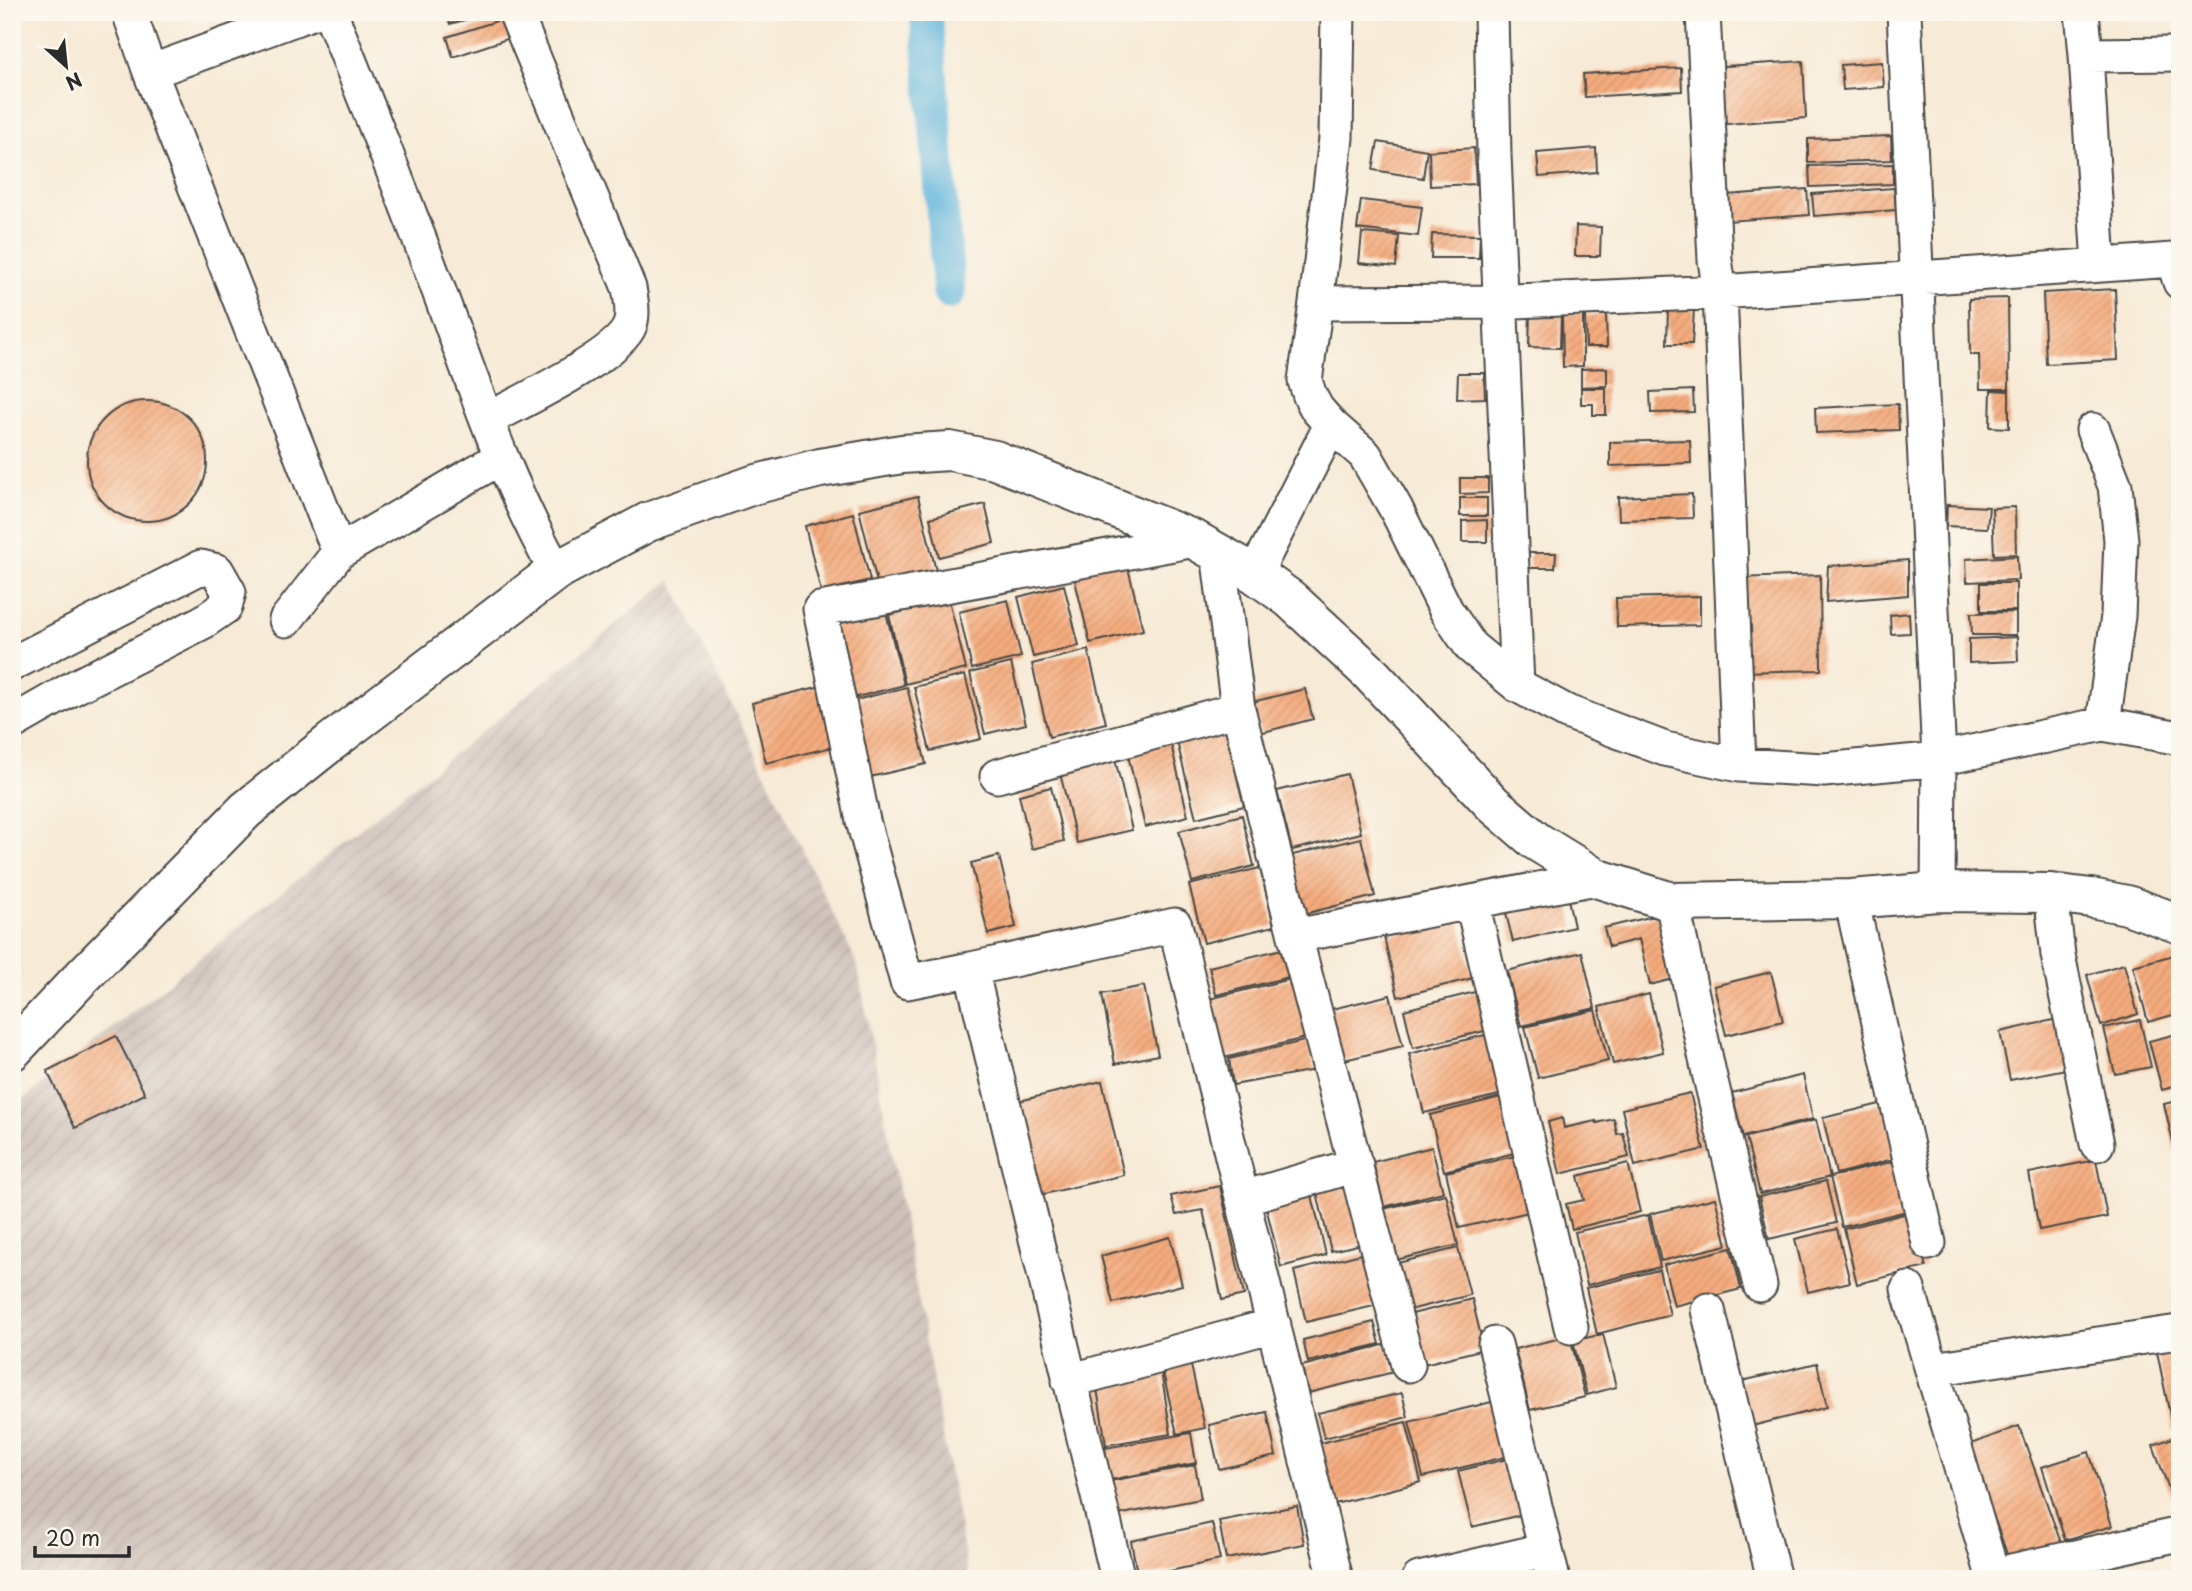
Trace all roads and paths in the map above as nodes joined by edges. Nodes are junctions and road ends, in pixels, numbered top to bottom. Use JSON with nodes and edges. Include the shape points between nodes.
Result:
{"nodes":[{"id":1,"x":129,"y":12,"type":"edge"},
{"id":2,"x":314,"y":12,"type":"edge"},
{"id":3,"x":330,"y":12,"type":"edge"},
{"id":4,"x":515,"y":12,"type":"edge"},
{"id":5,"x":1338,"y":12,"type":"edge"},
{"id":6,"x":1491,"y":12,"type":"edge"},
{"id":7,"x":1703,"y":12,"type":"edge"},
{"id":8,"x":1905,"y":12,"type":"edge"},
{"id":9,"x":2082,"y":12,"type":"edge"},
{"id":10,"x":2180,"y":54,"type":"edge"},
{"id":11,"x":2086,"y":55,"type":"junction"},
{"id":12,"x":150,"y":72,"type":"junction"},
{"id":13,"x":2099,"y":265,"type":"junction"},
{"id":14,"x":1917,"y":278,"type":"junction"},
{"id":15,"x":2180,"y":282,"type":"edge"},
{"id":16,"x":1720,"y":292,"type":"junction"},
{"id":17,"x":1501,"y":301,"type":"junction"},
{"id":18,"x":1316,"y":303,"type":"junction"},
{"id":19,"x":487,"y":420,"type":"junction"},
{"id":20,"x":2094,"y":430,"type":"dead end"},
{"id":21,"x":1326,"y":434,"type":"junction"},
{"id":22,"x":504,"y":465,"type":"junction"},
{"id":23,"x":1207,"y":546,"type":"junction"},
{"id":24,"x":339,"y":552,"type":"junction"},
{"id":25,"x":547,"y":555,"type":"junction"},
{"id":26,"x":1255,"y":575,"type":"junction"},
{"id":27,"x":286,"y":620,"type":"dead end"},
{"id":28,"x":12,"y":664,"type":"edge"},
{"id":29,"x":1517,"y":685,"type":"junction"},
{"id":30,"x":1238,"y":709,"type":"junction"},
{"id":31,"x":12,"y":723,"type":"edge"},
{"id":32,"x":2103,"y":724,"type":"junction"},
{"id":33,"x":2180,"y":737,"type":"edge"},
{"id":34,"x":1739,"y":765,"type":"junction"},
{"id":35,"x":1939,"y":771,"type":"junction"},
{"id":36,"x":997,"y":776,"type":"dead end"},
{"id":37,"x":1596,"y":878,"type":"junction"},
{"id":38,"x":1938,"y":892,"type":"junction"},
{"id":39,"x":2051,"y":893,"type":"junction"},
{"id":40,"x":1852,"y":899,"type":"junction"},
{"id":41,"x":1472,"y":902,"type":"junction"},
{"id":42,"x":1672,"y":902,"type":"junction"},
{"id":43,"x":2180,"y":924,"type":"edge"},
{"id":44,"x":1295,"y":936,"type":"junction"},
{"id":45,"x":971,"y":969,"type":"junction"},
{"id":46,"x":12,"y":1051,"type":"edge"},
{"id":47,"x":2097,"y":1144,"type":"dead end"},
{"id":48,"x":1356,"y":1165,"type":"junction"},
{"id":49,"x":1243,"y":1198,"type":"junction"},
{"id":50,"x":1929,"y":1243,"type":"dead end"},
{"id":51,"x":1760,"y":1285,"type":"dead end"},
{"id":52,"x":1908,"y":1289,"type":"dead end"},
{"id":53,"x":1708,"y":1310,"type":"dead end"},
{"id":54,"x":1273,"y":1325,"type":"junction"},
{"id":55,"x":1571,"y":1327,"type":"dead end"},
{"id":56,"x":2178,"y":1332,"type":"dead end"},
{"id":57,"x":1495,"y":1345,"type":"dead end"},
{"id":58,"x":1408,"y":1365,"type":"dead end"},
{"id":59,"x":1933,"y":1369,"type":"junction"},
{"id":60,"x":1069,"y":1381,"type":"junction"},
{"id":61,"x":2180,"y":1534,"type":"edge"},
{"id":62,"x":1549,"y":1564,"type":"edge"},
{"id":63,"x":1993,"y":1577,"type":"edge"},
{"id":64,"x":1333,"y":1578,"type":"edge"},
{"id":65,"x":1118,"y":1579,"type":"edge"},
{"id":66,"x":1419,"y":1579,"type":"edge"},
{"id":67,"x":1774,"y":1579,"type":"edge"}],
"edges":[{"from":1,"to":12,"type":"street"},
{"from":2,"to":12,"type":"street"},
{"from":3,"to":19,"type":"street"},
{"from":4,"to":19,"type":"street","via":[[629,288],[631,324],[599,357]]},
{"from":5,"to":18,"type":"street","via":[[1336,138]]},
{"from":6,"to":17,"type":"street"},
{"from":7,"to":16,"type":"street"},
{"from":8,"to":14,"type":"street"},
{"from":9,"to":11,"type":"street"},
{"from":10,"to":11,"type":"street"},
{"from":11,"to":13,"type":"street"},
{"from":12,"to":24,"type":"street"},
{"from":13,"to":14,"type":"street"},
{"from":13,"to":15,"type":"street","via":[[2173,260]]},
{"from":14,"to":16,"type":"street"},
{"from":14,"to":35,"type":"street"},
{"from":16,"to":17,"type":"street"},
{"from":16,"to":34,"type":"street"},
{"from":17,"to":18,"type":"street"},
{"from":17,"to":29,"type":"street"},
{"from":18,"to":21,"type":"street","via":[[1306,381]]},
{"from":19,"to":22,"type":"street"},
{"from":20,"to":32,"type":"street","via":[[2115,486],[2121,540],[2118,616]]},
{"from":21,"to":26,"type":"street"},
{"from":21,"to":29,"type":"street","via":[[1365,455],[1446,610],[1471,646]]},
{"from":22,"to":24,"type":"street"},
{"from":22,"to":25,"type":"street"},
{"from":23,"to":25,"type":"street","via":[[995,460],[950,451],[820,468],[753,485]]},
{"from":23,"to":26,"type":"street"},
{"from":23,"to":30,"type":"street"},
{"from":23,"to":45,"type":"street","via":[[820,609],[863,821],[906,982]]},
{"from":24,"to":27,"type":"street"},
{"from":25,"to":46,"type":"street","via":[[246,810]]},
{"from":26,"to":37,"type":"street","via":[[1290,599],[1369,672],[1493,804],[1536,841]]},
{"from":28,"to":31,"type":"street","via":[[201,567],[217,572],[229,592],[225,607],[203,622]]},
{"from":29,"to":34,"type":"street","via":[[1567,712],[1665,749]]},
{"from":30,"to":36,"type":"street"},
{"from":30,"to":44,"type":"street"},
{"from":32,"to":33,"type":"street"},
{"from":32,"to":35,"type":"street"},
{"from":34,"to":35,"type":"street"},
{"from":35,"to":38,"type":"street"},
{"from":37,"to":41,"type":"street"},
{"from":37,"to":42,"type":"street"},
{"from":38,"to":39,"type":"street"},
{"from":38,"to":40,"type":"street"},
{"from":39,"to":43,"type":"street","via":[[2127,905]]},
{"from":39,"to":47,"type":"street","via":[[2058,954]]},
{"from":40,"to":42,"type":"street"},
{"from":40,"to":50,"type":"street"},
{"from":41,"to":44,"type":"street"},
{"from":41,"to":55,"type":"street"},
{"from":42,"to":51,"type":"street"},
{"from":44,"to":48,"type":"street"},
{"from":45,"to":49,"type":"street","via":[[1175,925]]},
{"from":45,"to":60,"type":"street"},
{"from":48,"to":49,"type":"street"},
{"from":48,"to":58,"type":"street"},
{"from":49,"to":54,"type":"street"},
{"from":52,"to":59,"type":"street"},
{"from":53,"to":67,"type":"street"},
{"from":54,"to":60,"type":"street"},
{"from":54,"to":64,"type":"street"},
{"from":56,"to":59,"type":"street"},
{"from":57,"to":62,"type":"street"},
{"from":59,"to":63,"type":"street"},
{"from":60,"to":65,"type":"street"},
{"from":61,"to":63,"type":"street"},
{"from":62,"to":66,"type":"street"}]}
